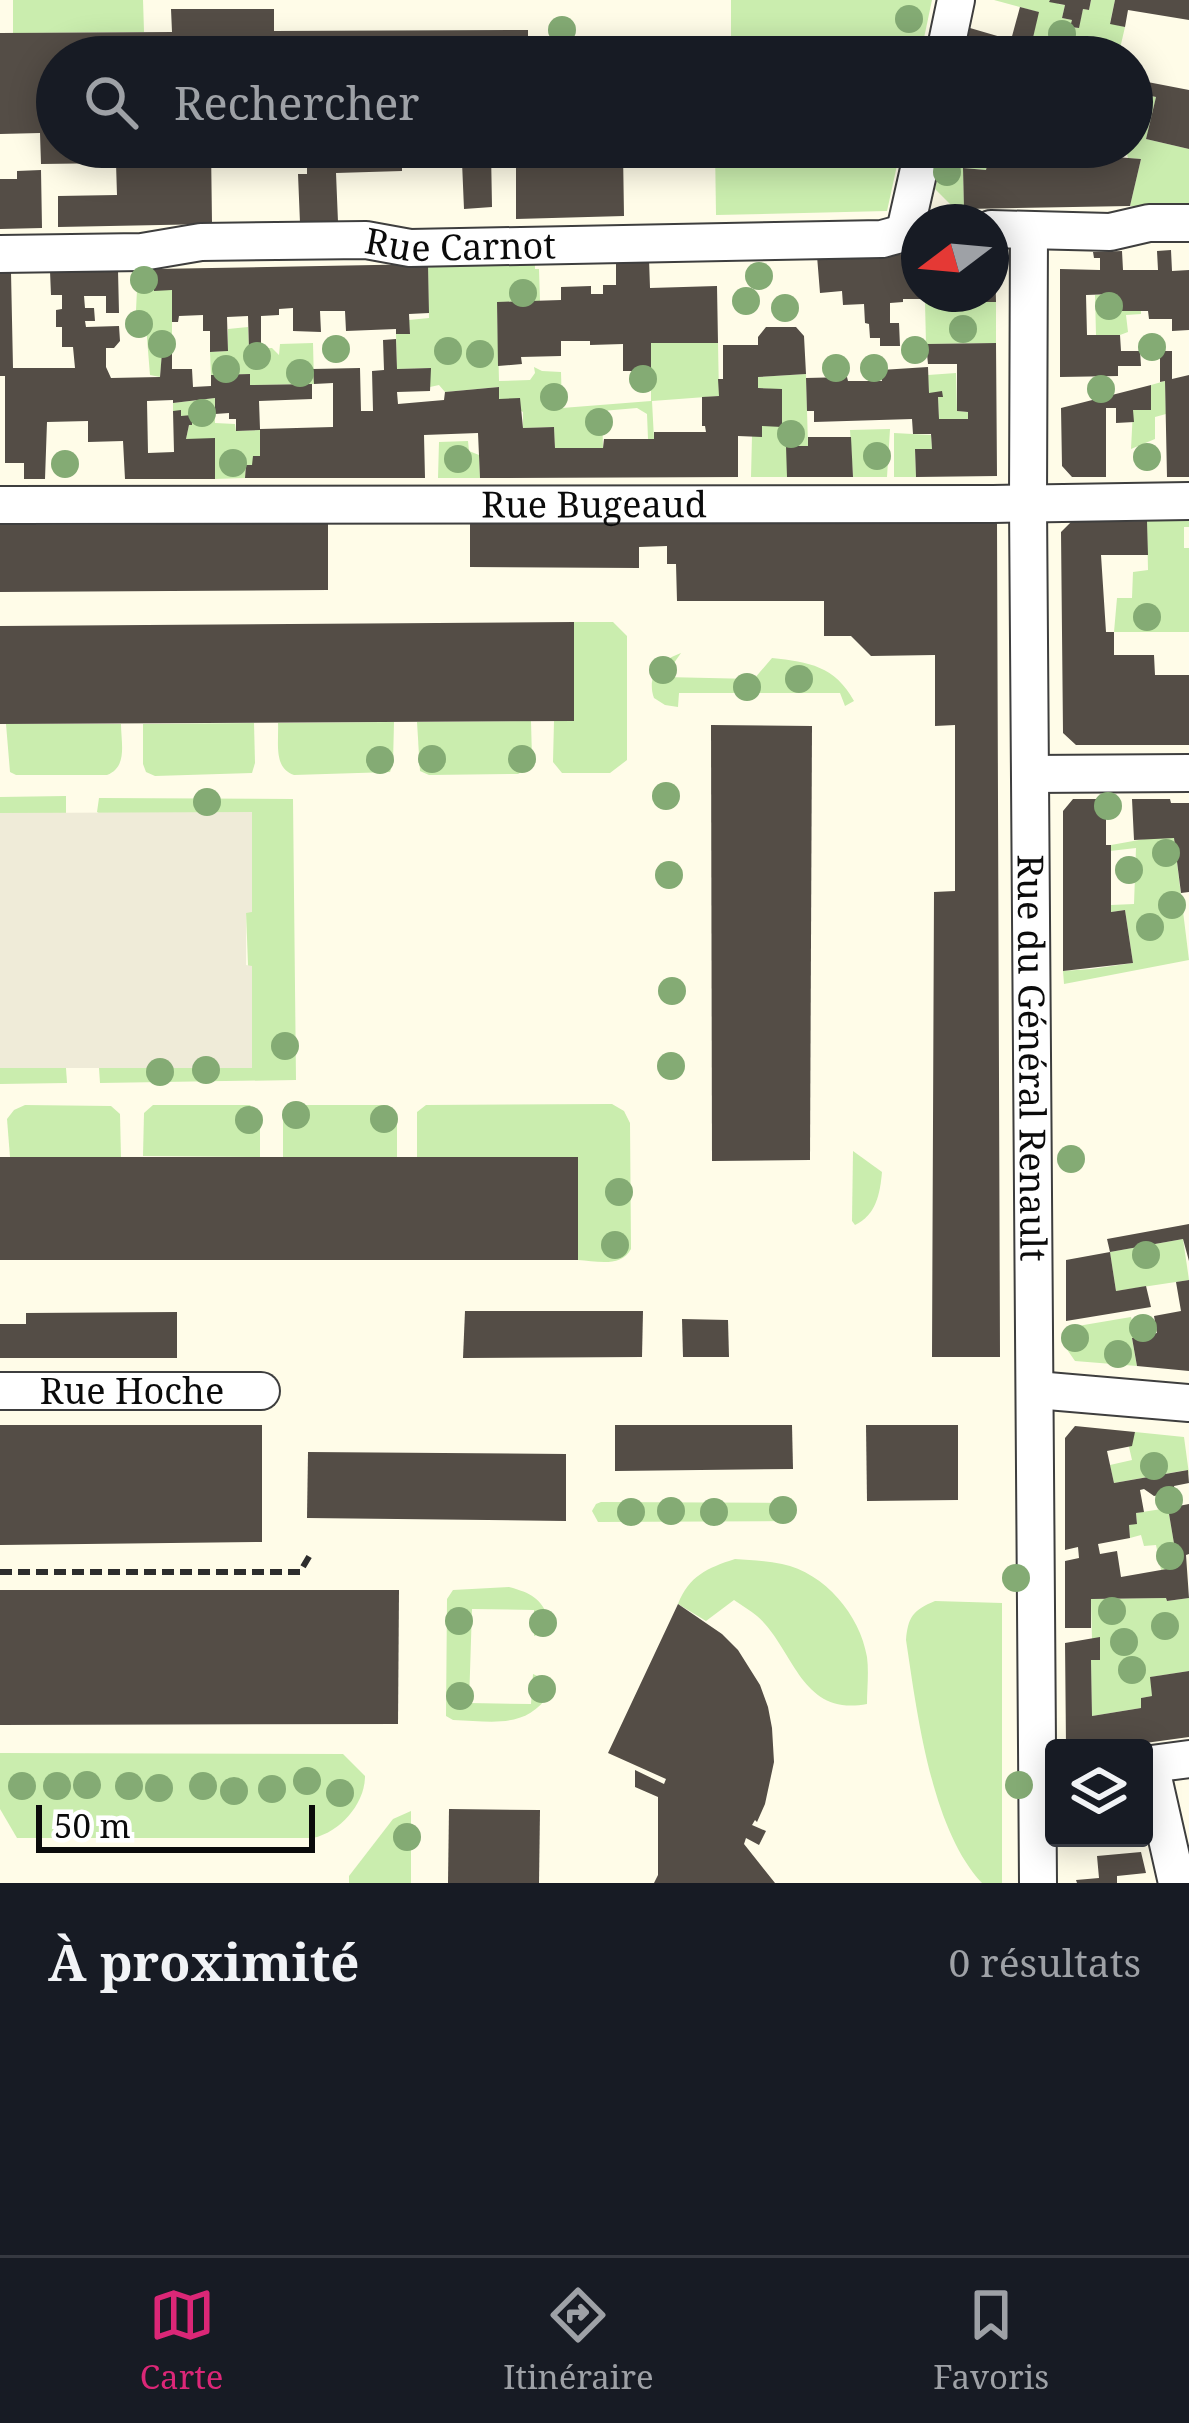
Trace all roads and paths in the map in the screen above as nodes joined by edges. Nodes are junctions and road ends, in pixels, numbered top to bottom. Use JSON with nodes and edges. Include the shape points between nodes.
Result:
{"nodes":[{"id":1,"x":956,"y":0,"type":"edge"},
{"id":2,"x":948,"y":36,"type":"edge"},
{"id":3,"x":920,"y":168,"type":"edge"},
{"id":4,"x":915,"y":204,"type":"edge"},
{"id":5,"x":1189,"y":223,"type":"edge"},
{"id":6,"x":1009,"y":229,"type":"edge"},
{"id":7,"x":1029,"y":230,"type":"junction"},
{"id":8,"x":901,"y":233,"type":"edge"},
{"id":9,"x":0,"y":254,"type":"edge"},
{"id":10,"x":1189,"y":501,"type":"edge"},
{"id":11,"x":1028,"y":503,"type":"junction"},
{"id":12,"x":0,"y":505,"type":"edge"},
{"id":13,"x":1189,"y":773,"type":"edge"},
{"id":14,"x":1030,"y":774,"type":"junction"},
{"id":15,"x":0,"y":1390,"type":"edge"},
{"id":16,"x":1036,"y":1390,"type":"junction"},
{"id":17,"x":261,"y":1391,"type":"dead end"},
{"id":18,"x":1189,"y":1403,"type":"edge"},
{"id":19,"x":310,"y":1556,"type":"dead end"},
{"id":20,"x":0,"y":1573,"type":"edge"},
{"id":21,"x":1045,"y":1739,"type":"edge"},
{"id":22,"x":1189,"y":1759,"type":"edge"},
{"id":23,"x":1153,"y":1763,"type":"edge"},
{"id":24,"x":1153,"y":1787,"type":"edge"},
{"id":25,"x":1045,"y":1789,"type":"edge"},
{"id":26,"x":1038,"y":1883,"type":"edge"},
{"id":27,"x":1178,"y":1883,"type":"edge"}],
"edges":[{"from":1,"to":2,"type":"street"},
{"from":3,"to":4,"type":"street"},
{"from":5,"to":7,"type":"street"},
{"from":6,"to":7,"type":"street"},
{"from":7,"to":11,"type":"street","name":"Rue du Général Renault"},
{"from":8,"to":9,"type":"street","name":"Rue Carnot","via":[[410,248],[366,240],[201,242],[142,252]]},
{"from":10,"to":11,"type":"street","name":"Rue Bugeaud"},
{"from":11,"to":12,"type":"street","name":"Rue Bugeaud"},
{"from":11,"to":14,"type":"street","name":"Rue du Général Renault"},
{"from":13,"to":14,"type":"street"},
{"from":14,"to":16,"type":"street","name":"Rue du Général Renault"},
{"from":15,"to":17,"type":"street","name":"Rue Hoche"},
{"from":16,"to":18,"type":"street"},
{"from":16,"to":21,"type":"street","name":"Rue du Général Renault"},
{"from":19,"to":20,"type":"path","via":[[300,1572]]},
{"from":22,"to":23,"type":"street"},
{"from":24,"to":27,"type":"street"},
{"from":25,"to":26,"type":"street","name":"Rue du Général Renault"}]}
